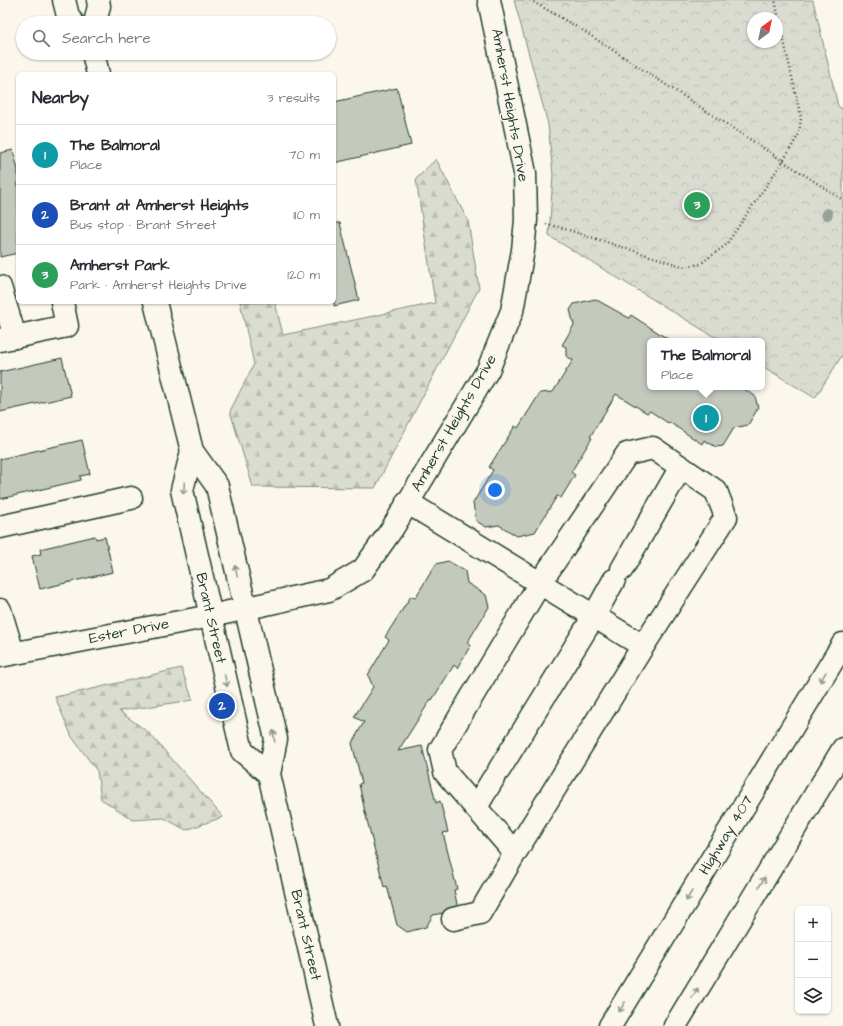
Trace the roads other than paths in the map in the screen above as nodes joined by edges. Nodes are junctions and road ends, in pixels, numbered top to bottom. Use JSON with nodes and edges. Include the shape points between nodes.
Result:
{"nodes":[{"id":1,"x":64,"y":0,"type":"edge"},
{"id":2,"x":98,"y":0,"type":"edge"},
{"id":3,"x":489,"y":0,"type":"edge"},
{"id":4,"x":68,"y":16,"type":"edge"},
{"id":5,"x":97,"y":16,"type":"edge"},
{"id":6,"x":95,"y":60,"type":"edge"},
{"id":7,"x":98,"y":72,"type":"edge"},
{"id":8,"x":0,"y":287,"type":"edge"},
{"id":9,"x":62,"y":304,"type":"edge"},
{"id":10,"x":155,"y":304,"type":"edge"},
{"id":11,"x":8,"y":339,"type":"edge"},
{"id":12,"x":192,"y":451,"type":"junction"},
{"id":13,"x":681,"y":467,"type":"junction"},
{"id":14,"x":131,"y":498,"type":"dead end"},
{"id":15,"x":408,"y":502,"type":"junction"},
{"id":16,"x":0,"y":527,"type":"edge"},
{"id":17,"x":540,"y":583,"type":"junction"},
{"id":18,"x":244,"y":609,"type":"junction"},
{"id":19,"x":0,"y":610,"type":"edge"},
{"id":20,"x":211,"y":616,"type":"junction"},
{"id":21,"x":594,"y":616,"type":"junction"},
{"id":22,"x":843,"y":644,"type":"edge"},
{"id":23,"x":644,"y":646,"type":"junction"},
{"id":24,"x":7,"y":654,"type":"edge"},
{"id":25,"x":843,"y":749,"type":"edge"},
{"id":26,"x":269,"y":774,"type":"junction"},
{"id":27,"x":476,"y":807,"type":"junction"},
{"id":28,"x":515,"y":853,"type":"junction"},
{"id":29,"x":453,"y":918,"type":"dead end"},
{"id":30,"x":327,"y":1026,"type":"edge"},
{"id":31,"x":610,"y":1026,"type":"edge"},
{"id":32,"x":675,"y":1026,"type":"edge"}],
"edges":[{"from":1,"to":4,"type":"main road"},
{"from":2,"to":5,"type":"main road"},
{"from":3,"to":15,"type":"main road","name":"Amherst Heights Drive","via":[[525,173],[526,220],[523,250],[512,311],[488,370]]},
{"from":6,"to":7,"type":"main road"},
{"from":8,"to":11,"type":"main road"},
{"from":9,"to":11,"type":"main road","via":[[67,326]]},
{"from":10,"to":12,"type":"main road","name":"Brant Street"},
{"from":18,"to":12,"type":"main road","name":"Brant Street","one_way":true,"via":[[217,486]]},
{"from":12,"to":20,"type":"main road","name":"Brant Street","one_way":true,"via":[[182,490]]},
{"from":13,"to":17,"type":"main road","via":[[652,448],[627,454]]},
{"from":13,"to":21,"type":"main road"},
{"from":13,"to":23,"type":"main road","via":[[716,491],[726,517]]},
{"from":14,"to":16,"type":"main road"},
{"from":15,"to":17,"type":"main road"},
{"from":15,"to":18,"type":"main road","name":"Amherst Heights Drive","via":[[363,570],[329,590]]},
{"from":17,"to":21,"type":"main road"},
{"from":17,"to":27,"type":"main road","via":[[440,750],[445,772]]},
{"from":18,"to":20,"type":"main road","name":"Ester Drive"},
{"from":26,"to":18,"type":"main road","name":"Brant Street","one_way":true,"via":[[276,739]]},
{"from":19,"to":24,"type":"main road","name":"Ester Drive"},
{"from":20,"to":24,"type":"main road","name":"Ester Drive"},
{"from":20,"to":26,"type":"main road","name":"Brant Street","one_way":true,"via":[[242,751]]},
{"from":21,"to":23,"type":"main road"},
{"from":21,"to":27,"type":"main road"},
{"from":22,"to":31,"type":"main road","name":"Highway 407","one_way":true},
{"from":23,"to":28,"type":"main road"},
{"from":32,"to":25,"type":"main road","one_way":true},
{"from":26,"to":30,"type":"main road","name":"Brant Street"},
{"from":27,"to":28,"type":"main road"},
{"from":28,"to":29,"type":"main road","via":[[480,913]]}]}
